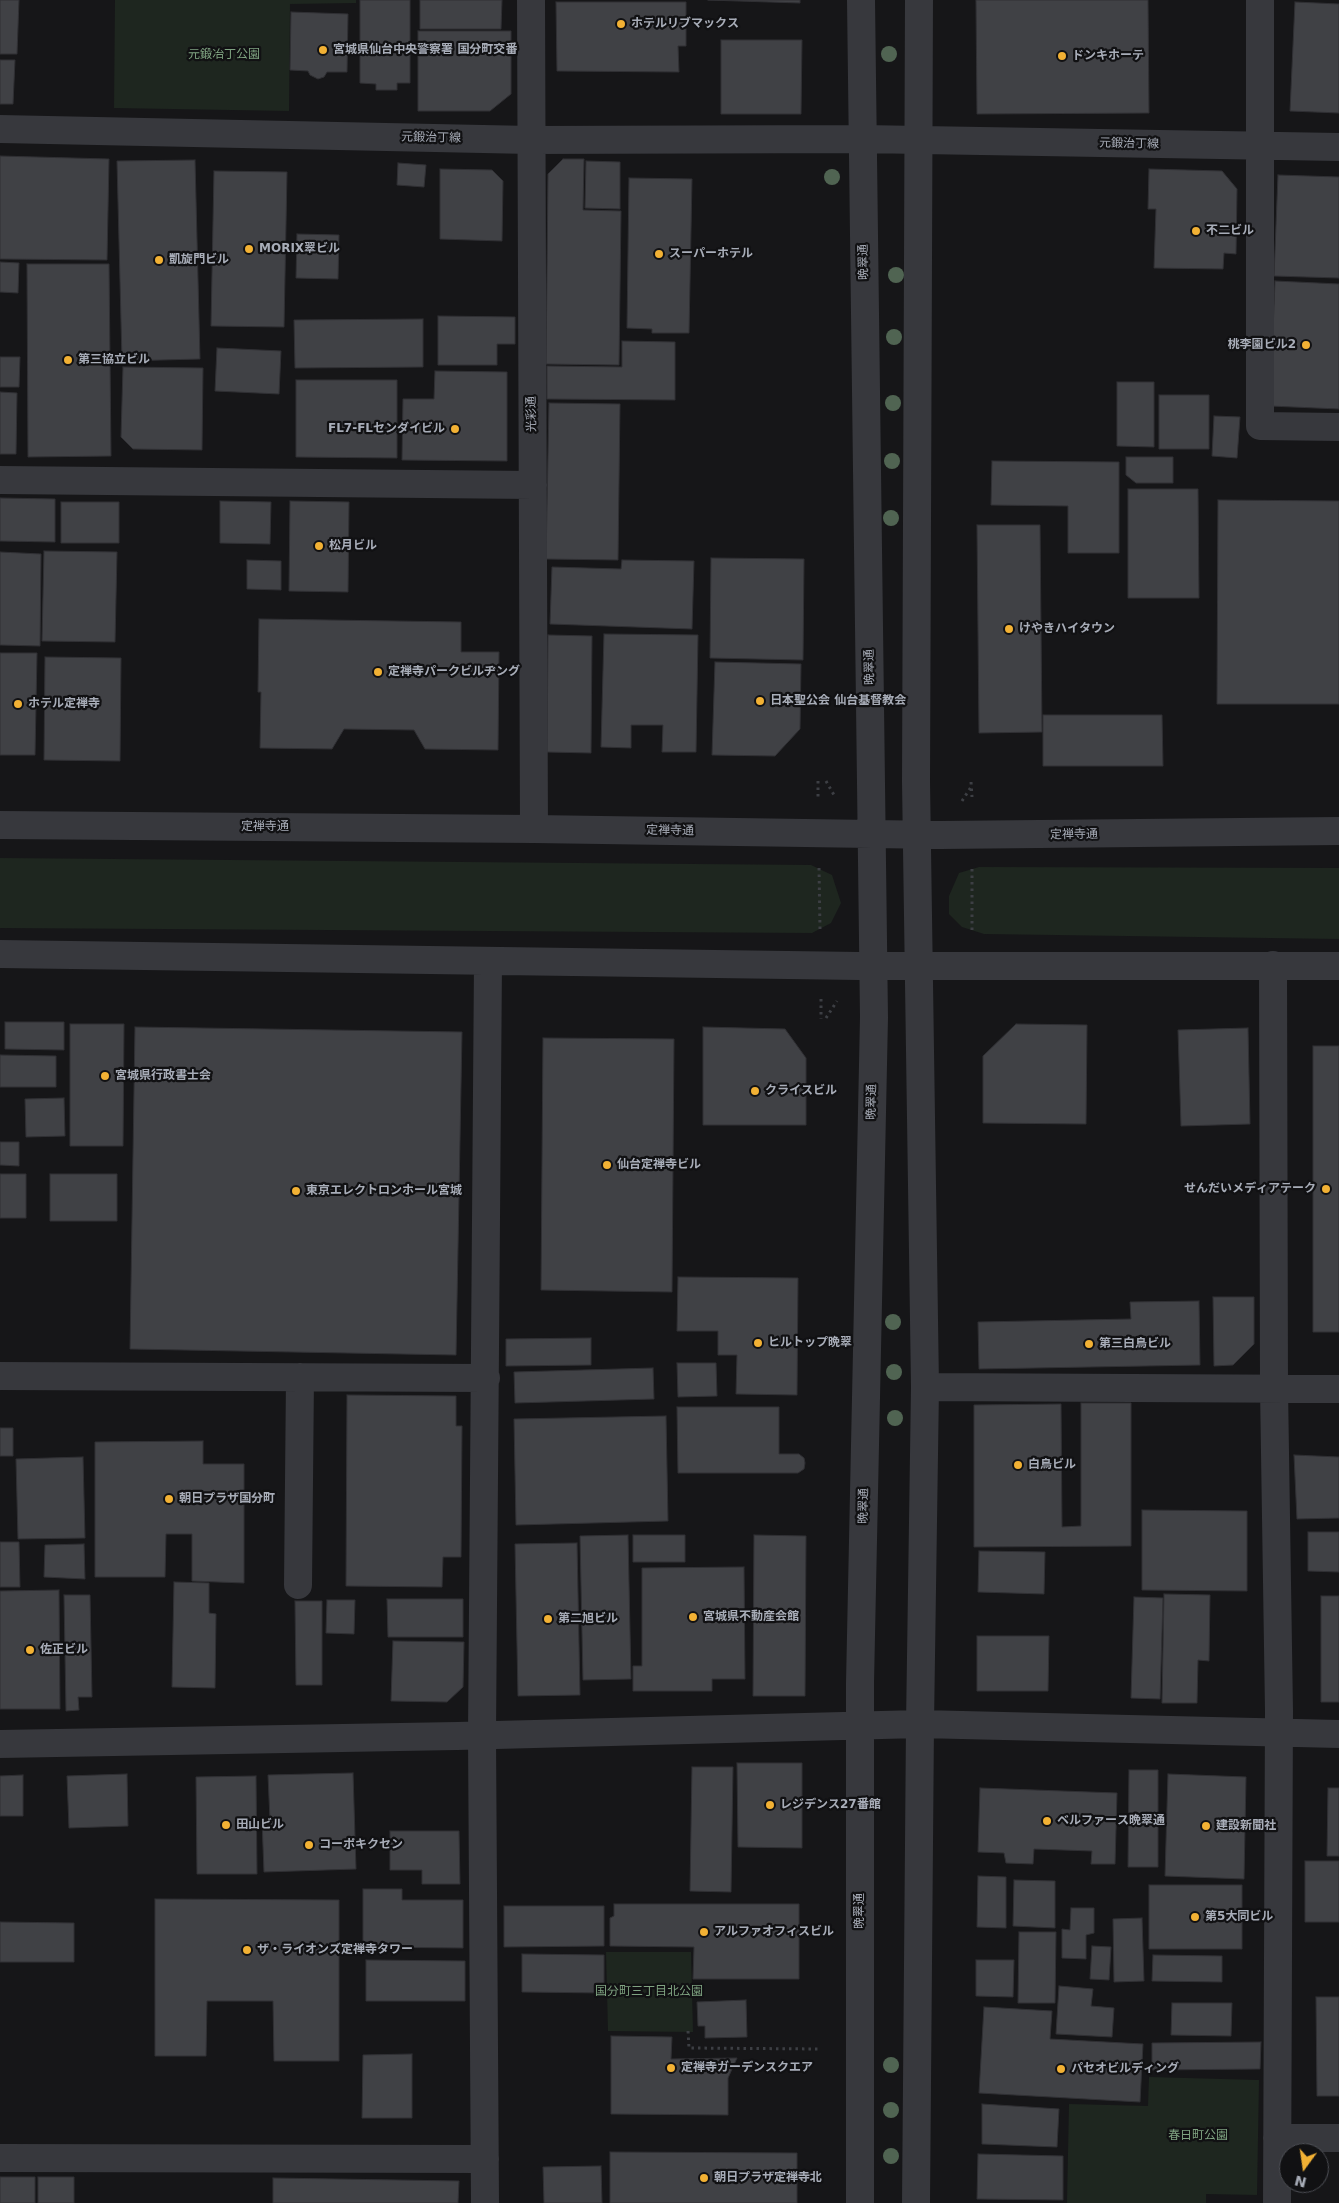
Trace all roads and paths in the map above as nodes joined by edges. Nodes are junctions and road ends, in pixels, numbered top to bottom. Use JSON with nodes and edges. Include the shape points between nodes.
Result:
{"nodes":[{"id":1,"x":531,"y":0,"type":"edge"},
{"id":2,"x":861,"y":0,"type":"edge"},
{"id":3,"x":919,"y":0,"type":"edge"},
{"id":4,"x":1260,"y":0,"type":"edge"},
{"id":5,"x":0,"y":129,"type":"edge"},
{"id":6,"x":862,"y":139,"type":"junction"},
{"id":7,"x":531,"y":140,"type":"junction"},
{"id":8,"x":919,"y":141,"type":"junction"},
{"id":9,"x":1259,"y":146,"type":"junction"},
{"id":10,"x":1339,"y":147,"type":"edge"},
{"id":11,"x":1339,"y":427,"type":"edge"},
{"id":12,"x":0,"y":480,"type":"edge"},
{"id":13,"x":533,"y":485,"type":"junction"},
{"id":14,"x":818,"y":781,"type":"dead end"},
{"id":15,"x":826,"y":781,"type":"dead end"},
{"id":16,"x":834,"y":795,"type":"dead end"},
{"id":17,"x":972,"y":797,"type":"dead end"},
{"id":18,"x":962,"y":801,"type":"dead end"},
{"id":19,"x":818,"y":806,"type":"dead end"},
{"id":20,"x":0,"y":825,"type":"edge"},
{"id":21,"x":534,"y":829,"type":"junction"},
{"id":22,"x":1339,"y":831,"type":"edge"},
{"id":23,"x":872,"y":834,"type":"junction"},
{"id":24,"x":917,"y":834,"type":"junction"},
{"id":25,"x":819,"y":868,"type":"dead end"},
{"id":26,"x":972,"y":869,"type":"dead end"},
{"id":27,"x":820,"y":929,"type":"dead end"},
{"id":28,"x":972,"y":930,"type":"dead end"},
{"id":29,"x":0,"y":954,"type":"edge"},
{"id":30,"x":488,"y":961,"type":"junction"},
{"id":31,"x":918,"y":965,"type":"junction"},
{"id":32,"x":1273,"y":965,"type":"junction"},
{"id":33,"x":874,"y":966,"type":"junction"},
{"id":34,"x":1339,"y":966,"type":"edge"},
{"id":35,"x":821,"y":996,"type":"dead end"},
{"id":36,"x":837,"y":1001,"type":"dead end"},
{"id":37,"x":0,"y":1376,"type":"edge"},
{"id":38,"x":300,"y":1377,"type":"junction"},
{"id":39,"x":486,"y":1378,"type":"junction"},
{"id":40,"x":925,"y":1387,"type":"junction"},
{"id":41,"x":1274,"y":1388,"type":"junction"},
{"id":42,"x":1339,"y":1389,"type":"edge"},
{"id":43,"x":298,"y":1585,"type":"dead end"},
{"id":44,"x":920,"y":1724,"type":"junction"},
{"id":45,"x":860,"y":1725,"type":"junction"},
{"id":46,"x":1278,"y":1734,"type":"junction"},
{"id":47,"x":1339,"y":1734,"type":"edge"},
{"id":48,"x":482,"y":1735,"type":"junction"},
{"id":49,"x":0,"y":1744,"type":"edge"},
{"id":50,"x":688,"y":2031,"type":"dead end"},
{"id":51,"x":819,"y":2049,"type":"dead end"},
{"id":52,"x":1276,"y":2138,"type":"junction"},
{"id":53,"x":1339,"y":2138,"type":"edge"},
{"id":54,"x":0,"y":2158,"type":"edge"},
{"id":55,"x":486,"y":2159,"type":"junction"},
{"id":56,"x":486,"y":2203,"type":"edge"},
{"id":57,"x":860,"y":2203,"type":"edge"},
{"id":58,"x":916,"y":2203,"type":"edge"},
{"id":59,"x":1277,"y":2203,"type":"edge"}],
"edges":[{"from":1,"to":7,"type":"street","name":"光彩通"},
{"from":2,"to":6,"type":"street","name":"晩翠通"},
{"from":3,"to":8,"type":"street"},
{"from":4,"to":9,"type":"street"},
{"from":5,"to":7,"type":"street","name":"元鍛治丁線"},
{"from":6,"to":7,"type":"street","name":"元鍛治丁線"},
{"from":6,"to":8,"type":"street","name":"元鍛治丁線"},
{"from":6,"to":23,"type":"street","name":"晩翠通"},
{"from":7,"to":13,"type":"street","name":"光彩通"},
{"from":8,"to":9,"type":"street","name":"元鍛治丁線"},
{"from":8,"to":24,"type":"street"},
{"from":9,"to":10,"type":"street","name":"元鍛治丁線"},
{"from":9,"to":11,"type":"street","via":[[1260,426]]},
{"from":12,"to":13,"type":"street"},
{"from":13,"to":21,"type":"street","name":"光彩通"},
{"from":14,"to":19,"type":"path"},
{"from":15,"to":16,"type":"path"},
{"from":17,"to":18,"type":"path","via":[[971,784]]},
{"from":20,"to":21,"type":"street","name":"定禅寺通"},
{"from":21,"to":23,"type":"street","name":"定禅寺通"},
{"from":22,"to":24,"type":"street","name":"定禅寺通","via":[[998,836]]},
{"from":23,"to":24,"type":"street","name":"定禅寺通"},
{"from":23,"to":33,"type":"street","name":"晩翠通"},
{"from":24,"to":31,"type":"street"},
{"from":25,"to":27,"type":"path"},
{"from":26,"to":28,"type":"path"},
{"from":29,"to":30,"type":"street"},
{"from":30,"to":33,"type":"street"},
{"from":30,"to":39,"type":"street"},
{"from":31,"to":32,"type":"street"},
{"from":31,"to":33,"type":"street"},
{"from":31,"to":40,"type":"street"},
{"from":32,"to":34,"type":"street"},
{"from":32,"to":41,"type":"street"},
{"from":33,"to":45,"type":"street","name":"晩翠通"},
{"from":35,"to":36,"type":"path","via":[[823,1018]]},
{"from":37,"to":38,"type":"street"},
{"from":38,"to":39,"type":"street"},
{"from":38,"to":43,"type":"street"},
{"from":39,"to":48,"type":"street"},
{"from":40,"to":41,"type":"street"},
{"from":40,"to":44,"type":"street"},
{"from":41,"to":42,"type":"street"},
{"from":41,"to":46,"type":"street"},
{"from":44,"to":45,"type":"street"},
{"from":44,"to":46,"type":"street"},
{"from":44,"to":58,"type":"street"},
{"from":45,"to":48,"type":"street"},
{"from":45,"to":57,"type":"street","name":"晩翠通"},
{"from":46,"to":47,"type":"street"},
{"from":46,"to":52,"type":"street"},
{"from":48,"to":49,"type":"street"},
{"from":48,"to":55,"type":"street"},
{"from":50,"to":51,"type":"path","via":[[689,2048]]},
{"from":52,"to":53,"type":"street"},
{"from":52,"to":59,"type":"street"},
{"from":54,"to":55,"type":"street"},
{"from":55,"to":56,"type":"street"}]}
